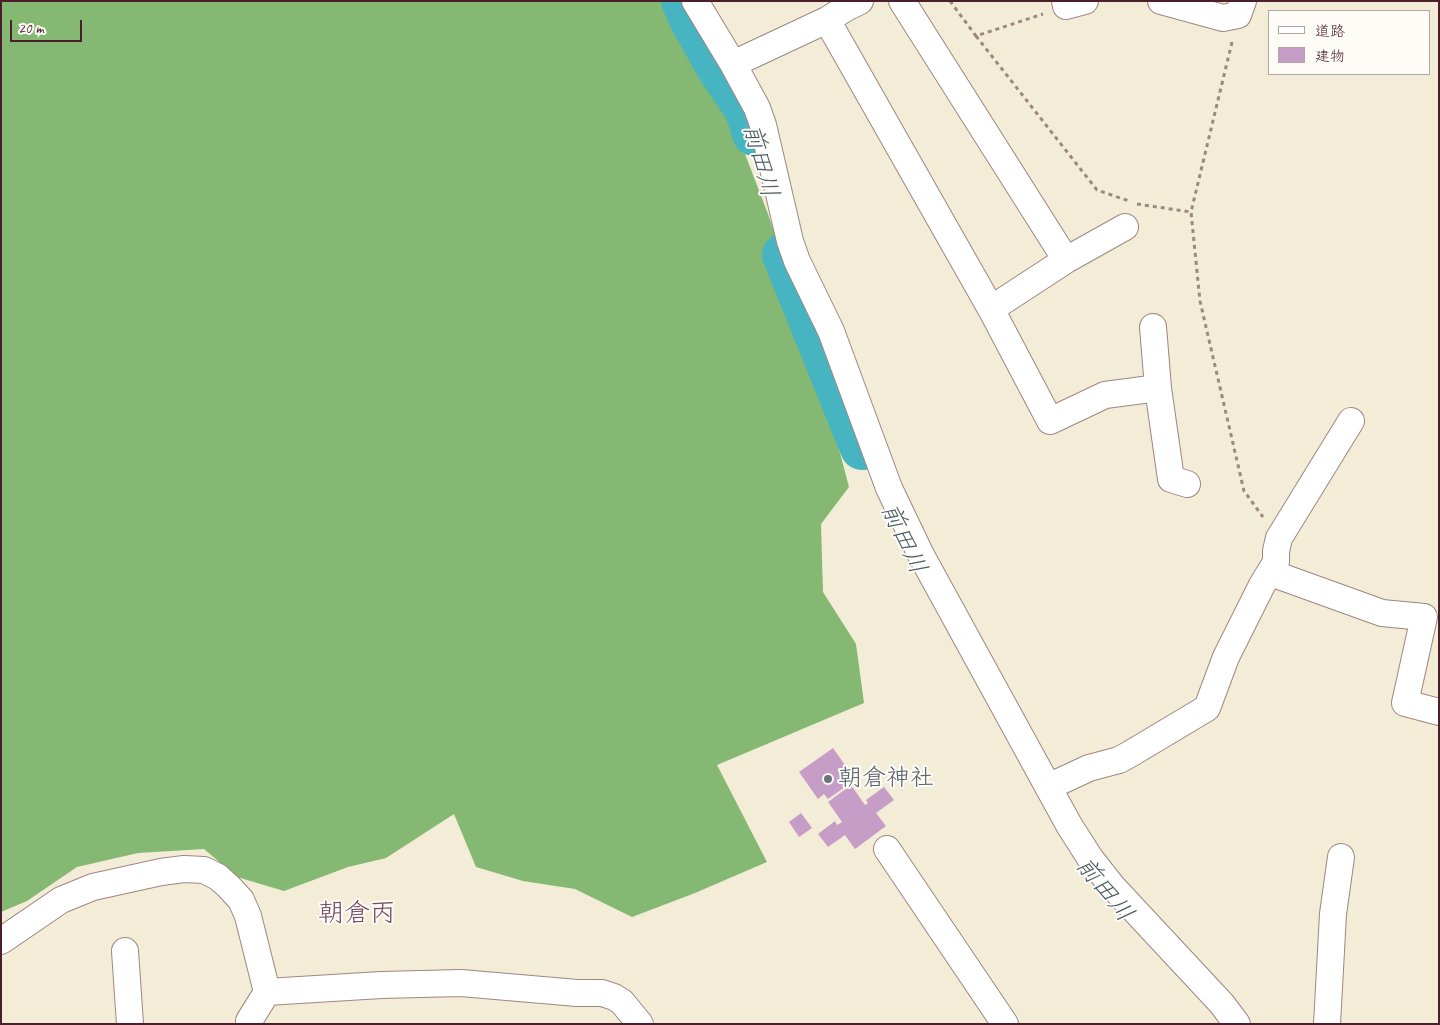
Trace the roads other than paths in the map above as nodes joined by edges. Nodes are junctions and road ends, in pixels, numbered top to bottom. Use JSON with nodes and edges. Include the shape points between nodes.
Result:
{"nodes":[{"id":1,"x":694,"y":1,"type":"edge"},
{"id":2,"x":902,"y":1,"type":"edge"},
{"id":3,"x":1160,"y":1,"type":"edge"},
{"id":4,"x":844,"y":7,"type":"edge"},
{"id":5,"x":1241,"y":8,"type":"edge"},
{"id":6,"x":733,"y":64,"type":"junction"},
{"id":7,"x":1125,"y":227,"type":"dead end"},
{"id":8,"x":1066,"y":260,"type":"junction"},
{"id":9,"x":991,"y":309,"type":"junction"},
{"id":10,"x":1153,"y":326,"type":"dead end"},
{"id":11,"x":1158,"y":388,"type":"junction"},
{"id":12,"x":1351,"y":420,"type":"dead end"},
{"id":13,"x":1186,"y":484,"type":"dead end"},
{"id":14,"x":1275,"y":558,"type":"junction"},
{"id":15,"x":1439,"y":606,"type":"edge"},
{"id":16,"x":1439,"y":712,"type":"edge"},
{"id":17,"x":1048,"y":787,"type":"junction"},
{"id":18,"x":887,"y":850,"type":"dead end"},
{"id":19,"x":1341,"y":857,"type":"dead end"},
{"id":20,"x":1,"y":941,"type":"edge"},
{"id":21,"x":125,"y":952,"type":"dead end"},
{"id":22,"x":267,"y":992,"type":"junction"},
{"id":23,"x":244,"y":1023,"type":"edge"},
{"id":24,"x":130,"y":1024,"type":"edge"},
{"id":25,"x":640,"y":1024,"type":"edge"},
{"id":26,"x":1005,"y":1024,"type":"edge"},
{"id":27,"x":1238,"y":1024,"type":"edge"},
{"id":28,"x":1327,"y":1024,"type":"edge"}],
"edges":[{"from":1,"to":6,"type":"street"},
{"from":2,"to":8,"type":"street"},
{"from":3,"to":5,"type":"street","via":[[1223,18]]},
{"from":4,"to":6,"type":"street"},
{"from":4,"to":9,"type":"street"},
{"from":6,"to":17,"type":"street","via":[[764,125],[790,241],[831,331],[889,488],[921,555]]},
{"from":7,"to":8,"type":"street"},
{"from":8,"to":9,"type":"street"},
{"from":9,"to":11,"type":"street","via":[[1050,420],[1106,395]]},
{"from":10,"to":11,"type":"street"},
{"from":11,"to":13,"type":"street","via":[[1171,479]]},
{"from":12,"to":14,"type":"street"},
{"from":14,"to":15,"type":"street","via":[[1388,603]]},
{"from":14,"to":16,"type":"street","via":[[1382,613],[1424,617],[1405,703]]},
{"from":14,"to":17,"type":"street","via":[[1226,657],[1207,708],[1119,760],[1089,768]]},
{"from":17,"to":27,"type":"street","via":[[1090,858],[1112,886]]},
{"from":18,"to":26,"type":"street"},
{"from":19,"to":28,"type":"street","via":[[1333,914]]},
{"from":20,"to":22,"type":"street","via":[[61,900],[93,888],[162,872],[204,870],[230,887],[241,900]]},
{"from":21,"to":24,"type":"street"},
{"from":22,"to":23,"type":"street"},
{"from":22,"to":25,"type":"street","via":[[461,983],[602,994],[622,1002]]}]}
